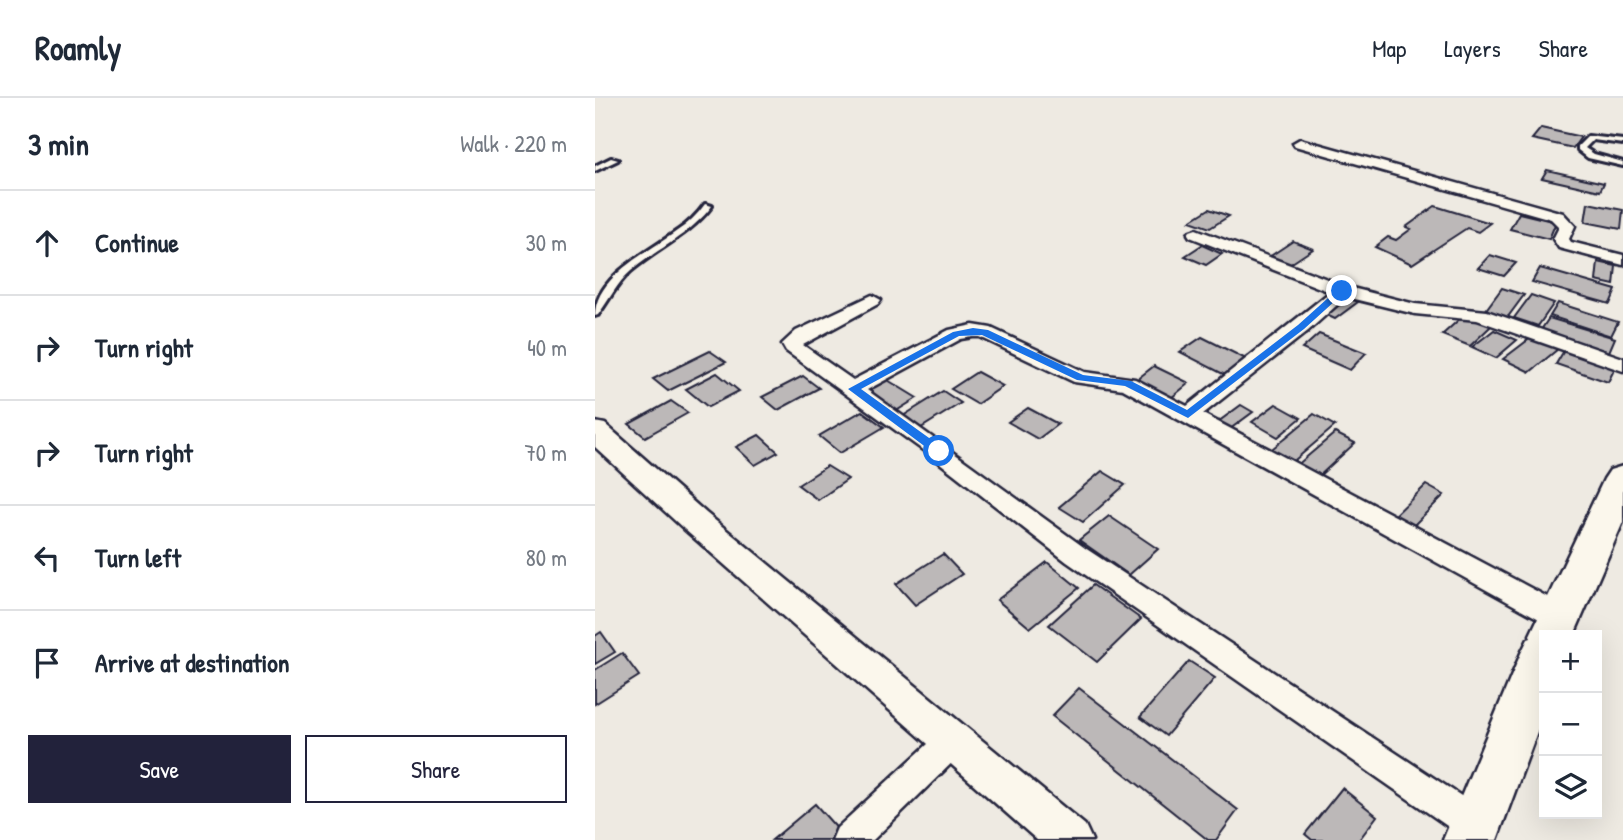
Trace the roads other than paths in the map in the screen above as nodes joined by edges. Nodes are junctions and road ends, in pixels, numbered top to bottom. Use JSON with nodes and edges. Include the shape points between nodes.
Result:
{"nodes":[{"id":1,"x":1623,"y":142,"type":"edge"},
{"id":2,"x":1300,"y":143,"type":"dead end"},
{"id":3,"x":614,"y":160,"type":"dead end"},
{"id":4,"x":1623,"y":164,"type":"edge"},
{"id":5,"x":595,"y":169,"type":"edge"},
{"id":6,"x":708,"y":205,"type":"dead end"},
{"id":7,"x":1196,"y":234,"type":"dead end"},
{"id":8,"x":1623,"y":260,"type":"edge"},
{"id":9,"x":1342,"y":291,"type":"junction"},
{"id":10,"x":872,"y":300,"type":"dead end"},
{"id":11,"x":595,"y":313,"type":"edge"},
{"id":12,"x":1623,"y":365,"type":"edge"},
{"id":13,"x":853,"y":389,"type":"junction"},
{"id":14,"x":1188,"y":415,"type":"junction"},
{"id":15,"x":595,"y":431,"type":"edge"},
{"id":16,"x":1623,"y":479,"type":"edge"},
{"id":17,"x":1614,"y":526,"type":"edge"},
{"id":18,"x":1544,"y":630,"type":"edge"},
{"id":19,"x":1555,"y":630,"type":"edge"},
{"id":20,"x":1539,"y":667,"type":"edge"},
{"id":21,"x":953,"y":741,"type":"junction"},
{"id":22,"x":1473,"y":832,"type":"edge"},
{"id":23,"x":849,"y":840,"type":"edge"},
{"id":24,"x":1070,"y":840,"type":"edge"}],
"edges":[{"from":1,"to":4,"type":"lane","via":[[1591,138],[1581,148],[1591,156]]},
{"from":2,"to":8,"type":"street","via":[[1557,216],[1567,226],[1561,239],[1565,245]]},
{"from":3,"to":5,"type":"lane"},
{"from":6,"to":11,"type":"lane","via":[[690,227],[627,270]]},
{"from":7,"to":9,"type":"street"},
{"from":9,"to":12,"type":"street","via":[[1415,309],[1480,315]]},
{"from":9,"to":14,"type":"street"},
{"from":10,"to":13,"type":"street","via":[[792,344]]},
{"from":13,"to":14,"type":"street","via":[[956,334],[973,331],[1081,378],[1128,383]]},
{"from":13,"to":22,"type":"street","via":[[1076,555]]},
{"from":14,"to":18,"type":"street"},
{"from":15,"to":21,"type":"street"},
{"from":16,"to":17,"type":"main road"},
{"from":17,"to":19,"type":"main road"},
{"from":20,"to":22,"type":"main road"},
{"from":21,"to":23,"type":"street"},
{"from":21,"to":24,"type":"street"}]}
